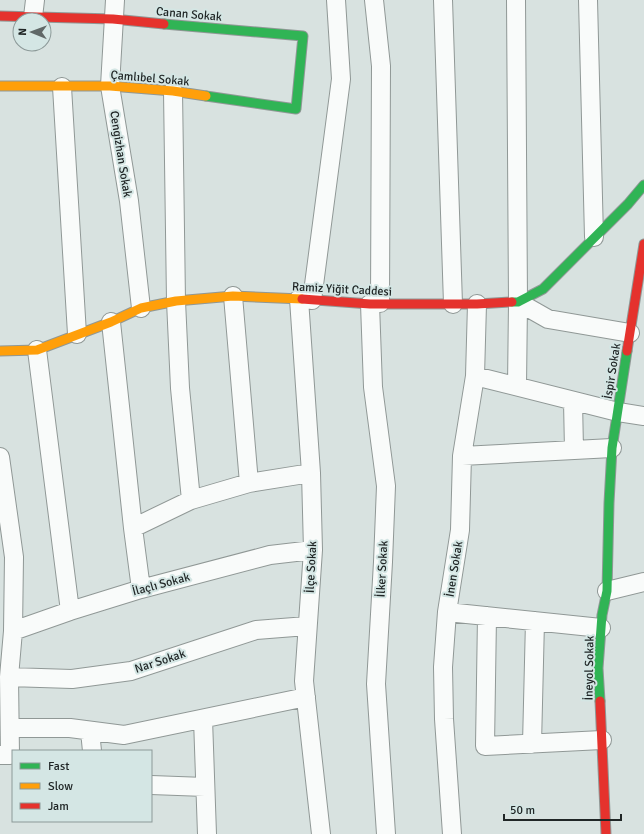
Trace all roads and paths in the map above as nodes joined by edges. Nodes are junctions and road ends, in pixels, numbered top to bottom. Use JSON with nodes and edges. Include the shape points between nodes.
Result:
{"nodes":[{"id":1,"x":115,"y":0,"type":"edge"},
{"id":2,"x":336,"y":0,"type":"edge"},
{"id":3,"x":374,"y":0,"type":"edge"},
{"id":4,"x":443,"y":0,"type":"edge"},
{"id":5,"x":516,"y":0,"type":"edge"},
{"id":6,"x":588,"y":0,"type":"edge"},
{"id":7,"x":34,"y":9,"type":"edge"},
{"id":8,"x":0,"y":16,"type":"edge"},
{"id":9,"x":113,"y":20,"type":"junction"},
{"id":10,"x":0,"y":86,"type":"edge"},
{"id":11,"x":110,"y":86,"type":"junction"},
{"id":12,"x":62,"y":87,"type":"junction"},
{"id":13,"x":173,"y":91,"type":"junction"},
{"id":14,"x":296,"y":109,"type":"joint"},
{"id":15,"x":644,"y":185,"type":"edge"},
{"id":16,"x":594,"y":237,"type":"junction"},
{"id":17,"x":644,"y":244,"type":"edge"},
{"id":18,"x":233,"y":296,"type":"junction"},
{"id":19,"x":305,"y":300,"type":"junction"},
{"id":20,"x":176,"y":301,"type":"junction"},
{"id":21,"x":518,"y":302,"type":"junction"},
{"id":22,"x":375,"y":303,"type":"junction"},
{"id":23,"x":453,"y":304,"type":"junction"},
{"id":24,"x":477,"y":304,"type":"junction"},
{"id":25,"x":141,"y":308,"type":"junction"},
{"id":26,"x":111,"y":322,"type":"junction"},
{"id":27,"x":630,"y":333,"type":"junction"},
{"id":28,"x":77,"y":334,"type":"junction"},
{"id":29,"x":37,"y":350,"type":"junction"},
{"id":30,"x":0,"y":351,"type":"edge"},
{"id":31,"x":475,"y":376,"type":"junction"},
{"id":32,"x":517,"y":386,"type":"junction"},
{"id":33,"x":573,"y":400,"type":"junction"},
{"id":34,"x":618,"y":412,"type":"junction"},
{"id":35,"x":644,"y":416,"type":"edge"},
{"id":36,"x":612,"y":448,"type":"junction"},
{"id":37,"x":574,"y":450,"type":"junction"},
{"id":38,"x":462,"y":456,"type":"junction"},
{"id":39,"x":0,"y":457,"type":"edge"},
{"id":40,"x":311,"y":473,"type":"junction"},
{"id":41,"x":249,"y":483,"type":"junction"},
{"id":42,"x":191,"y":500,"type":"junction"},
{"id":43,"x":609,"y":503,"type":"joint"},
{"id":44,"x":133,"y":528,"type":"junction"},
{"id":45,"x":313,"y":550,"type":"junction"},
{"id":46,"x":644,"y":582,"type":"edge"},
{"id":47,"x":141,"y":589,"type":"junction"},
{"id":48,"x":607,"y":591,"type":"junction"},
{"id":49,"x":70,"y":611,"type":"junction"},
{"id":50,"x":447,"y":612,"type":"junction"},
{"id":51,"x":487,"y":616,"type":"junction"},
{"id":52,"x":535,"y":621,"type":"junction"},
{"id":53,"x":307,"y":626,"type":"junction"},
{"id":54,"x":601,"y":628,"type":"junction"},
{"id":55,"x":13,"y":632,"type":"junction"},
{"id":56,"x":9,"y":677,"type":"junction"},
{"id":57,"x":306,"y":697,"type":"junction"},
{"id":58,"x":203,"y":719,"type":"junction"},
{"id":59,"x":10,"y":728,"type":"junction"},
{"id":60,"x":90,"y":731,"type":"junction"},
{"id":61,"x":602,"y":740,"type":"junction"},
{"id":62,"x":532,"y":744,"type":"junction"},
{"id":63,"x":92,"y":750,"type":"edge"},
{"id":64,"x":5,"y":755,"type":"edge"},
{"id":65,"x":152,"y":785,"type":"edge"},
{"id":66,"x":205,"y":787,"type":"junction"},
{"id":67,"x":207,"y":834,"type":"edge"},
{"id":68,"x":321,"y":834,"type":"edge"},
{"id":69,"x":386,"y":834,"type":"edge"},
{"id":70,"x":452,"y":834,"type":"edge"},
{"id":71,"x":606,"y":834,"type":"edge"}],
"edges":[{"from":1,"to":9,"type":"street","name":"Cengizhan Sokak"},
{"from":2,"to":19,"type":"street","name":"İlçe Sokak","via":[[341,79]]},
{"from":3,"to":22,"type":"street","name":"İlker Sokak","via":[[381,66]]},
{"from":4,"to":23,"type":"street"},
{"from":5,"to":21,"type":"street"},
{"from":6,"to":16,"type":"street"},
{"from":7,"to":8,"type":"street","name":"Canan Sokak"},
{"from":7,"to":9,"type":"street","name":"Canan Sokak"},
{"from":9,"to":11,"type":"street","name":"Cengizhan Sokak"},
{"from":9,"to":14,"type":"street","name":"Canan Sokak","via":[[303,36]]},
{"from":10,"to":12,"type":"street","name":"Çamlıbel Sokak"},
{"from":11,"to":12,"type":"street","name":"Çamlıbel Sokak"},
{"from":11,"to":13,"type":"street","name":"Çamlıbel Sokak"},
{"from":11,"to":25,"type":"street","name":"Cengizhan Sokak"},
{"from":12,"to":28,"type":"street"},
{"from":13,"to":14,"type":"street","name":"Çamlıbel Sokak"},
{"from":13,"to":20,"type":"street"},
{"from":15,"to":16,"type":"street","name":"Ramiz Yiğit Caddesi"},
{"from":16,"to":21,"type":"street","name":"Ramiz Yiğit Caddesi","via":[[543,289]]},
{"from":17,"to":27,"type":"street","name":"İspir Sokak"},
{"from":18,"to":19,"type":"street","name":"Ramiz Yiğit Caddesi"},
{"from":18,"to":20,"type":"street","name":"Ramiz Yiğit Caddesi"},
{"from":18,"to":41,"type":"street"},
{"from":19,"to":22,"type":"street","name":"Ramiz Yiğit Caddesi"},
{"from":19,"to":40,"type":"street","name":"İlçe Sokak"},
{"from":20,"to":25,"type":"street","name":"Ramiz Yiğit Caddesi"},
{"from":20,"to":42,"type":"street","via":[[180,388]]},
{"from":21,"to":24,"type":"street","name":"Ramiz Yiğit Caddesi"},
{"from":21,"to":27,"type":"street","via":[[548,319]]},
{"from":21,"to":32,"type":"street"},
{"from":22,"to":23,"type":"street","name":"Ramiz Yiğit Caddesi"},
{"from":22,"to":69,"type":"street","name":"İlker Sokak","via":[[373,387],[386,486],[376,684]]},
{"from":23,"to":24,"type":"street","name":"Ramiz Yiğit Caddesi"},
{"from":24,"to":31,"type":"street","name":"İnen Sokak"},
{"from":25,"to":26,"type":"street","name":"Ramiz Yiğit Caddesi"},
{"from":26,"to":28,"type":"street","name":"Ramiz Yiğit Caddesi"},
{"from":26,"to":44,"type":"street"},
{"from":27,"to":34,"type":"street","name":"İspir Sokak"},
{"from":28,"to":29,"type":"street","name":"Ramiz Yiğit Caddesi"},
{"from":29,"to":30,"type":"street","name":"Ramiz Yiğit Caddesi"},
{"from":29,"to":49,"type":"street"},
{"from":31,"to":32,"type":"street"},
{"from":31,"to":38,"type":"street","name":"İnen Sokak"},
{"from":32,"to":33,"type":"street"},
{"from":33,"to":34,"type":"street"},
{"from":33,"to":37,"type":"street"},
{"from":34,"to":35,"type":"street"},
{"from":34,"to":36,"type":"street","name":"İspir Sokak"},
{"from":36,"to":37,"type":"street"},
{"from":36,"to":43,"type":"street","name":"İspir Sokak"},
{"from":37,"to":38,"type":"street"},
{"from":38,"to":50,"type":"street","name":"İnen Sokak","via":[[460,530]]},
{"from":39,"to":55,"type":"street","via":[[14,557]]},
{"from":40,"to":41,"type":"street"},
{"from":40,"to":45,"type":"street","name":"İlçe Sokak"},
{"from":41,"to":42,"type":"street"},
{"from":42,"to":44,"type":"street"},
{"from":43,"to":48,"type":"street","name":"İneyol Sokak"},
{"from":44,"to":47,"type":"street"},
{"from":45,"to":47,"type":"street","name":"İlaçlı Sokak","via":[[270,555]]},
{"from":45,"to":53,"type":"street","name":"İlçe Sokak"},
{"from":46,"to":48,"type":"street"},
{"from":47,"to":49,"type":"street","name":"İlaçlı Sokak"},
{"from":48,"to":54,"type":"street","name":"İneyol Sokak"},
{"from":49,"to":55,"type":"street","name":"İlaçlı Sokak"},
{"from":50,"to":51,"type":"street"},
{"from":50,"to":70,"type":"street","name":"İnen Sokak","via":[[443,667],[444,719]]},
{"from":51,"to":52,"type":"street"},
{"from":51,"to":62,"type":"street","via":[[485,746]]},
{"from":52,"to":54,"type":"street"},
{"from":52,"to":62,"type":"street"},
{"from":53,"to":56,"type":"street","name":"Nar Sokak","via":[[256,630],[131,671],[72,678]]},
{"from":53,"to":57,"type":"street","name":"İlçe Sokak","via":[[304,681]]},
{"from":54,"to":61,"type":"street","name":"İneyol Sokak","via":[[598,668]]},
{"from":55,"to":56,"type":"street"},
{"from":56,"to":59,"type":"street"},
{"from":57,"to":58,"type":"street"},
{"from":57,"to":68,"type":"street","name":"İlçe Sokak"},
{"from":58,"to":60,"type":"street","via":[[124,735]]},
{"from":58,"to":66,"type":"street"},
{"from":59,"to":60,"type":"street","via":[[70,728]]},
{"from":59,"to":64,"type":"street"},
{"from":60,"to":63,"type":"street"},
{"from":61,"to":62,"type":"street"},
{"from":61,"to":71,"type":"street","name":"İneyol Sokak"},
{"from":65,"to":66,"type":"street"},
{"from":66,"to":67,"type":"street"}]}
